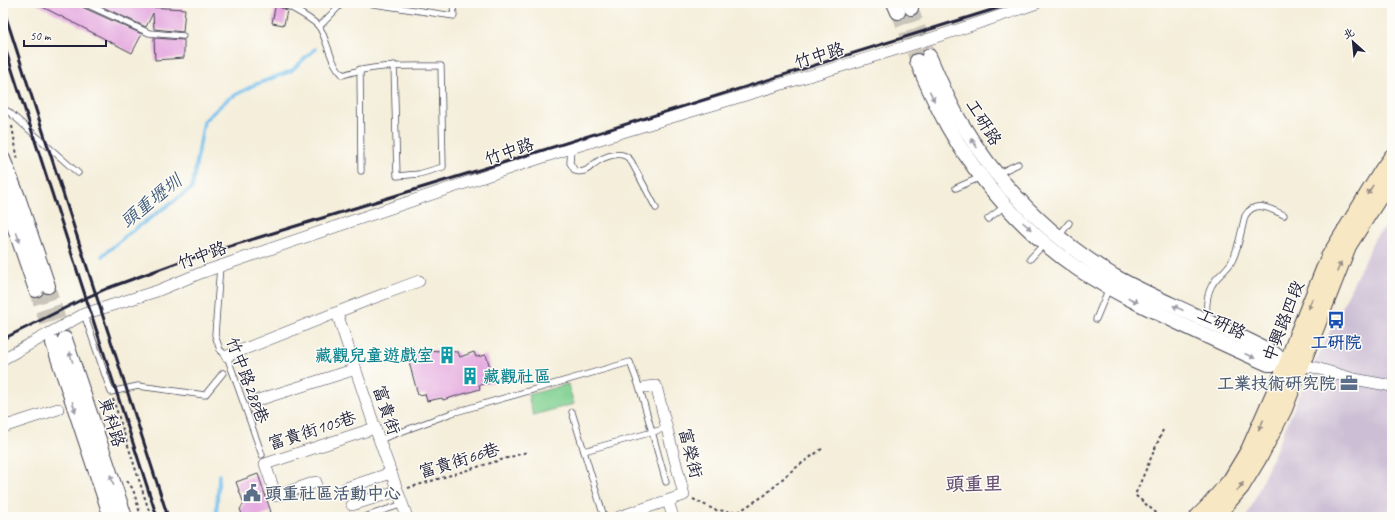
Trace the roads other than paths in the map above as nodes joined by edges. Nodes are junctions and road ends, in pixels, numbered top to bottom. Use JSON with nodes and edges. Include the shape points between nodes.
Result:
{"nodes":[{"id":1,"x":84,"y":3,"type":"edge"},
{"id":2,"x":280,"y":3,"type":"edge"},
{"id":3,"x":342,"y":3,"type":"edge"},
{"id":4,"x":367,"y":3,"type":"edge"},
{"id":5,"x":453,"y":3,"type":"edge"},
{"id":6,"x":1037,"y":3,"type":"edge"},
{"id":7,"x":290,"y":5,"type":"edge"},
{"id":8,"x":319,"y":26,"type":"junction"},
{"id":9,"x":183,"y":36,"type":"dead end"},
{"id":10,"x":394,"y":66,"type":"junction"},
{"id":11,"x":360,"y":70,"type":"junction"},
{"id":12,"x":3,"y":109,"type":"edge"},
{"id":13,"x":570,"y":148,"type":"junction"},
{"id":14,"x":1392,"y":157,"type":"edge"},
{"id":15,"x":3,"y":159,"type":"edge"},
{"id":16,"x":1018,"y":164,"type":"dead end"},
{"id":17,"x":361,"y":170,"type":"dead end"},
{"id":18,"x":78,"y":173,"type":"dead end"},
{"id":19,"x":997,"y":174,"type":"junction"},
{"id":20,"x":981,"y":177,"type":"junction"},
{"id":21,"x":1392,"y":177,"type":"edge"},
{"id":22,"x":956,"y":188,"type":"dead end"},
{"id":23,"x":3,"y":194,"type":"edge"},
{"id":24,"x":1005,"y":206,"type":"junction"},
{"id":25,"x":656,"y":208,"type":"dead end"},
{"id":26,"x":1284,"y":215,"type":"dead end"},
{"id":27,"x":988,"y":219,"type":"dead end"},
{"id":28,"x":1069,"y":222,"type":"dead end"},
{"id":29,"x":1059,"y":236,"type":"junction"},
{"id":30,"x":1045,"y":242,"type":"junction"},
{"id":31,"x":1030,"y":259,"type":"dead end"},
{"id":32,"x":220,"y":266,"type":"junction"},
{"id":33,"x":419,"y":281,"type":"dead end"},
{"id":34,"x":1109,"y":288,"type":"junction"},
{"id":35,"x":337,"y":313,"type":"junction"},
{"id":36,"x":84,"y":314,"type":"junction"},
{"id":37,"x":1096,"y":319,"type":"dead end"},
{"id":38,"x":1207,"y":321,"type":"junction"},
{"id":39,"x":227,"y":356,"type":"junction"},
{"id":40,"x":3,"y":359,"type":"edge"},
{"id":41,"x":1294,"y":365,"type":"junction"},
{"id":42,"x":356,"y":369,"type":"junction"},
{"id":43,"x":223,"y":372,"type":"dead end"},
{"id":44,"x":1392,"y":386,"type":"edge"},
{"id":45,"x":643,"y":388,"type":"junction"},
{"id":46,"x":258,"y":400,"type":"dead end"},
{"id":47,"x":58,"y":409,"type":"dead end"},
{"id":48,"x":572,"y":412,"type":"dead end"},
{"id":49,"x":3,"y":427,"type":"edge"},
{"id":50,"x":375,"y":428,"type":"junction"},
{"id":51,"x":667,"y":428,"type":"junction"},
{"id":52,"x":651,"y":432,"type":"junction"},
{"id":53,"x":379,"y":440,"type":"junction"},
{"id":54,"x":584,"y":451,"type":"junction"},
{"id":55,"x":262,"y":455,"type":"dead end"},
{"id":56,"x":391,"y":473,"type":"junction"},
{"id":57,"x":316,"y":482,"type":"dead end"},
{"id":58,"x":666,"y":482,"type":"dead end"},
{"id":59,"x":346,"y":488,"type":"dead end"},
{"id":60,"x":397,"y":491,"type":"junction"},
{"id":61,"x":668,"y":501,"type":"junction"},
{"id":62,"x":403,"y":504,"type":"junction"},
{"id":63,"x":352,"y":505,"type":"dead end"},
{"id":64,"x":111,"y":517,"type":"edge"},
{"id":65,"x":125,"y":517,"type":"edge"},
{"id":66,"x":364,"y":517,"type":"edge"},
{"id":67,"x":408,"y":517,"type":"edge"},
{"id":68,"x":604,"y":517,"type":"edge"},
{"id":69,"x":618,"y":517,"type":"edge"},
{"id":70,"x":673,"y":517,"type":"edge"},
{"id":71,"x":1198,"y":517,"type":"edge"},
{"id":72,"x":1215,"y":517,"type":"edge"}],
"edges":[{"from":1,"to":9,"type":"lane","via":[[149,33]]},
{"from":2,"to":7,"type":"lane"},
{"from":3,"to":8,"type":"lane"},
{"from":4,"to":5,"type":"lane","via":[[454,16]]},
{"from":6,"to":13,"type":"street","name":"竹中路","via":[[899,48]]},
{"from":7,"to":8,"type":"lane"},
{"from":8,"to":11,"type":"lane","via":[[335,68],[343,75]]},
{"from":10,"to":10,"type":"lane","via":[[397,176],[419,174],[443,167],[441,66]]},
{"from":10,"to":11,"type":"lane"},
{"from":11,"to":17,"type":"lane"},
{"from":12,"to":18,"type":"lane"},
{"from":13,"to":25,"type":"lane","via":[[570,163],[572,168],[579,172],[608,157],[622,154],[626,156]]},
{"from":13,"to":32,"type":"street","name":"竹中路"},
{"from":14,"to":41,"type":"main road","name":"中興路四段","one_way":true,"via":[[1329,257],[1297,336]]},
{"from":23,"to":15,"type":"street","one_way":true,"via":[[42,288],[18,196]]},
{"from":16,"to":19,"type":"lane"},
{"from":19,"to":20,"type":"street","name":"工研路","one_way":true,"via":[[977,148],[923,58],[932,97],[948,127]]},
{"from":19,"to":29,"type":"street","name":"工研路","via":[[1016,197]]},
{"from":20,"to":22,"type":"lane"},
{"from":20,"to":24,"type":"street","name":"工研路"},
{"from":41,"to":21,"type":"main road","name":"中興路四段","one_way":true,"via":[[1348,246]]},
{"from":24,"to":27,"type":"lane"},
{"from":24,"to":30,"type":"street","name":"工研路","one_way":true},
{"from":26,"to":38,"type":"lane","via":[[1265,206],[1248,211],[1232,262],[1216,278],[1208,294]]},
{"from":28,"to":29,"type":"lane"},
{"from":38,"to":29,"type":"street","name":"工研路","one_way":true,"via":[[1115,276]]},
{"from":30,"to":31,"type":"lane"},
{"from":30,"to":34,"type":"street","name":"工研路"},
{"from":32,"to":36,"type":"street","name":"竹中路","via":[[157,291]]},
{"from":32,"to":39,"type":"lane","name":"竹中路288巷","via":[[215,335],[220,350]]},
{"from":33,"to":35,"type":"street"},
{"from":34,"to":37,"type":"lane"},
{"from":34,"to":41,"type":"street","name":"工研路","one_way":true,"via":[[1268,364]]},
{"from":35,"to":39,"type":"street"},
{"from":35,"to":42,"type":"street","name":"富貴街"},
{"from":36,"to":40,"type":"street","name":"竹中路"},
{"from":36,"to":43,"type":"lane","via":[[110,392],[138,386],[205,395]]},
{"from":38,"to":41,"type":"street","name":"工研路"},
{"from":39,"to":55,"type":"lane","name":"竹中路288巷"},
{"from":41,"to":44,"type":"street","via":[[1313,367],[1354,379]]},
{"from":41,"to":71,"type":"main road","name":"中興路四段","one_way":true,"via":[[1231,480]]},
{"from":72,"to":41,"type":"main road","name":"中興路四段","one_way":true,"via":[[1241,487],[1261,454],[1284,409]]},
{"from":42,"to":46,"type":"street"},
{"from":42,"to":50,"type":"street","name":"富貴街"},
{"from":45,"to":51,"type":"street","name":"富榮街","via":[[656,386]]},
{"from":45,"to":52,"type":"lane"},
{"from":45,"to":53,"type":"lane","via":[[630,362],[452,413]]},
{"from":47,"to":49,"type":"street"},
{"from":48,"to":54,"type":"lane"},
{"from":50,"to":53,"type":"street","name":"富貴街"},
{"from":50,"to":57,"type":"street","name":"富貴街105巷","via":[[265,464],[276,496]]},
{"from":51,"to":52,"type":"lane"},
{"from":51,"to":61,"type":"street","name":"富榮街","via":[[684,495]]},
{"from":52,"to":54,"type":"lane"},
{"from":52,"to":58,"type":"lane"},
{"from":53,"to":56,"type":"street","name":"富貴街"},
{"from":54,"to":68,"type":"lane"},
{"from":56,"to":59,"type":"street"},
{"from":56,"to":60,"type":"street","name":"富貴街"},
{"from":60,"to":62,"type":"street","name":"富貴街"},
{"from":60,"to":63,"type":"street"},
{"from":61,"to":69,"type":"street","name":"富榮街"},
{"from":61,"to":70,"type":"street"},
{"from":62,"to":66,"type":"lane"},
{"from":62,"to":67,"type":"street","name":"富貴街"},
{"from":65,"to":64,"type":"street","name":"東科路","one_way":true,"via":[[59,341]]}]}
